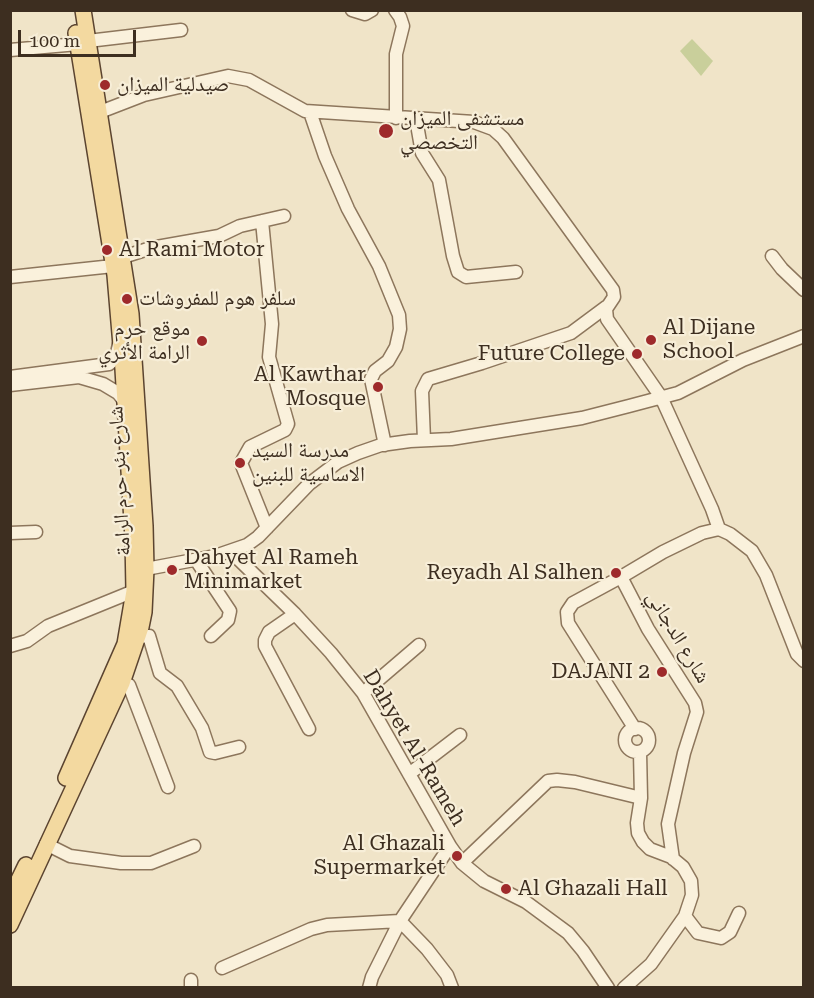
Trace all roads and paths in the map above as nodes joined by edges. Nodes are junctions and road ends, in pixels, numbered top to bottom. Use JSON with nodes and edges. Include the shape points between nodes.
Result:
{"nodes":[{"id":1,"x":73,"y":10,"type":"edge"},
{"id":2,"x":83,"y":10,"type":"edge"},
{"id":3,"x":352,"y":10,"type":"edge"},
{"id":4,"x":372,"y":10,"type":"edge"},
{"id":5,"x":395,"y":10,"type":"edge"},
{"id":6,"x":181,"y":30,"type":"dead end"},
{"id":7,"x":83,"y":43,"type":"junction"},
{"id":8,"x":10,"y":50,"type":"edge"},
{"id":9,"x":100,"y":112,"type":"junction"},
{"id":10,"x":310,"y":112,"type":"junction"},
{"id":11,"x":396,"y":118,"type":"junction"},
{"id":12,"x":416,"y":119,"type":"junction"},
{"id":13,"x":284,"y":216,"type":"dead end"},
{"id":14,"x":261,"y":221,"type":"junction"},
{"id":15,"x":772,"y":256,"type":"dead end"},
{"id":16,"x":118,"y":262,"type":"junction"},
{"id":17,"x":516,"y":273,"type":"dead end"},
{"id":18,"x":10,"y":277,"type":"edge"},
{"id":19,"x":804,"y":290,"type":"edge"},
{"id":20,"x":606,"y":307,"type":"junction"},
{"id":21,"x":804,"y":336,"type":"edge"},
{"id":22,"x":123,"y":366,"type":"junction"},
{"id":23,"x":10,"y":377,"type":"edge"},
{"id":24,"x":80,"y":377,"type":"junction"},
{"id":25,"x":10,"y":385,"type":"edge"},
{"id":26,"x":661,"y":398,"type":"junction"},
{"id":27,"x":125,"y":402,"type":"junction"},
{"id":28,"x":424,"y":440,"type":"junction"},
{"id":29,"x":386,"y":445,"type":"junction"},
{"id":30,"x":267,"y":528,"type":"junction"},
{"id":31,"x":719,"y":530,"type":"junction"},
{"id":32,"x":36,"y":532,"type":"dead end"},
{"id":33,"x":10,"y":533,"type":"edge"},
{"id":34,"x":231,"y":552,"type":"junction"},
{"id":35,"x":196,"y":560,"type":"junction"},
{"id":36,"x":146,"y":569,"type":"junction"},
{"id":37,"x":621,"y":577,"type":"junction"},
{"id":38,"x":134,"y":591,"type":"junction"},
{"id":39,"x":295,"y":614,"type":"junction"},
{"id":40,"x":211,"y":636,"type":"dead end"},
{"id":41,"x":137,"y":637,"type":"junction"},
{"id":42,"x":419,"y":645,"type":"dead end"},
{"id":43,"x":10,"y":646,"type":"edge"},
{"id":44,"x":804,"y":661,"type":"edge"},
{"id":45,"x":122,"y":683,"type":"junction"},
{"id":46,"x":363,"y":693,"type":"junction"},
{"id":47,"x":309,"y":729,"type":"dead end"},
{"id":48,"x":635,"y":729,"type":"junction"},
{"id":49,"x":460,"y":735,"type":"dead end"},
{"id":50,"x":238,"y":747,"type":"dead end"},
{"id":51,"x":640,"y":752,"type":"junction"},
{"id":52,"x":409,"y":774,"type":"junction"},
{"id":53,"x":168,"y":787,"type":"dead end"},
{"id":54,"x":641,"y":798,"type":"junction"},
{"id":55,"x":46,"y":844,"type":"junction"},
{"id":56,"x":194,"y":846,"type":"dead end"},
{"id":57,"x":450,"y":846,"type":"junction"},
{"id":58,"x":673,"y":859,"type":"junction"},
{"id":59,"x":462,"y":863,"type":"junction"},
{"id":60,"x":10,"y":898,"type":"edge"},
{"id":61,"x":739,"y":913,"type":"dead end"},
{"id":62,"x":685,"y":916,"type":"junction"},
{"id":63,"x":400,"y":921,"type":"junction"},
{"id":64,"x":10,"y":924,"type":"edge"},
{"id":65,"x":222,"y":969,"type":"dead end"},
{"id":66,"x":369,"y":987,"type":"edge"},
{"id":67,"x":452,"y":987,"type":"edge"},
{"id":68,"x":608,"y":987,"type":"edge"},
{"id":69,"x":624,"y":987,"type":"edge"}],
"edges":[{"from":1,"to":7,"type":"main road","name":"شارع بئر حرم الرامة"},
{"from":2,"to":7,"type":"main road","name":"شارع بئر حرم الرامة"},
{"from":3,"to":4,"type":"street","via":[[366,14]]},
{"from":5,"to":11,"type":"street","via":[[403,26],[396,54]]},
{"from":6,"to":7,"type":"street"},
{"from":7,"to":8,"type":"street"},
{"from":7,"to":9,"type":"main road","name":"شارع بئر حرم الرامة"},
{"from":7,"to":16,"type":"main road","name":"شارع بئر حرم الرامة"},
{"from":9,"to":10,"type":"street","via":[[144,95],[228,76],[249,80]]},
{"from":9,"to":16,"type":"main road","name":"شارع بئر حرم الرامة"},
{"from":10,"to":11,"type":"street"},
{"from":10,"to":29,"type":"street","via":[[348,209],[379,266],[399,315],[396,347],[371,380]]},
{"from":11,"to":12,"type":"street"},
{"from":12,"to":17,"type":"street","via":[[422,153],[439,180],[459,273],[468,277]]},
{"from":12,"to":20,"type":"street","via":[[474,122],[498,133],[613,290],[614,297]]},
{"from":13,"to":14,"type":"street"},
{"from":14,"to":16,"type":"street","via":[[235,227],[219,236],[151,248]]},
{"from":14,"to":30,"type":"street","via":[[272,324],[269,357],[288,424],[285,430],[250,447],[241,466]]},
{"from":15,"to":19,"type":"street"},
{"from":16,"to":18,"type":"street"},
{"from":16,"to":22,"type":"main road","name":"شارع بئر حرم الرامة"},
{"from":16,"to":22,"type":"main road","name":"شارع بئر حرم الرامة"},
{"from":20,"to":26,"type":"street","via":[[607,319]]},
{"from":20,"to":28,"type":"street","via":[[571,333],[428,379],[422,391]]},
{"from":21,"to":26,"type":"street"},
{"from":22,"to":23,"type":"street"},
{"from":22,"to":24,"type":"street"},
{"from":22,"to":27,"type":"main road","name":"شارع بئر حرم الرامة"},
{"from":22,"to":36,"type":"main road","name":"شارع بئر حرم الرامة"},
{"from":24,"to":25,"type":"street"},
{"from":24,"to":27,"type":"street","via":[[103,384]]},
{"from":26,"to":28,"type":"street","via":[[582,418]]},
{"from":26,"to":31,"type":"street"},
{"from":27,"to":38,"type":"main road","name":"شارع بئر حرم الرامة"},
{"from":28,"to":29,"type":"street"},
{"from":29,"to":30,"type":"street","via":[[338,462],[309,484]]},
{"from":30,"to":34,"type":"street","via":[[247,545]]},
{"from":31,"to":37,"type":"street","via":[[702,533]]},
{"from":31,"to":44,"type":"street","via":[[745,544],[757,558],[792,643]]},
{"from":32,"to":33,"type":"street"},
{"from":34,"to":35,"type":"street"},
{"from":34,"to":39,"type":"street","name":"Dahyet Al-Rameh"},
{"from":35,"to":36,"type":"street"},
{"from":35,"to":40,"type":"street","via":[[230,611],[228,620]]},
{"from":36,"to":41,"type":"main road","name":"شارع بئر حرم الرامة","via":[[144,612]]},
{"from":37,"to":48,"type":"street","via":[[573,603],[566,617]]},
{"from":37,"to":58,"type":"street","name":"شارع الدجاني","via":[[696,707],[668,824]]},
{"from":38,"to":43,"type":"street"},
{"from":38,"to":60,"type":"main road","name":"شارع بئر حرم الرامة","via":[[125,644]]},
{"from":39,"to":46,"type":"street","name":"Dahyet Al-Rameh"},
{"from":39,"to":47,"type":"street","via":[[269,632],[265,646]]},
{"from":41,"to":45,"type":"main road","name":"شارع بئر حرم الرامة"},
{"from":41,"to":50,"type":"street","via":[[149,636],[160,673],[177,686],[202,728],[210,752]]},
{"from":42,"to":46,"type":"street"},
{"from":45,"to":53,"type":"street","via":[[129,685]]},
{"from":45,"to":55,"type":"main road","name":"شارع بئر حرم الرامة"},
{"from":46,"to":52,"type":"street","name":"Dahyet Al-Rameh"},
{"from":48,"to":51,"type":"street","via":[[648,736],[648,744]]},
{"from":48,"to":51,"type":"street","via":[[626,735],[625,743],[629,750]]},
{"from":49,"to":52,"type":"street"},
{"from":51,"to":54,"type":"street"},
{"from":52,"to":57,"type":"street","name":"Dahyet Al-Rameh"},
{"from":54,"to":58,"type":"street","via":[[637,823],[640,837],[650,849]]},
{"from":54,"to":59,"type":"street","via":[[575,782],[548,781]]},
{"from":55,"to":56,"type":"street","via":[[70,856],[131,863],[152,863]]},
{"from":55,"to":64,"type":"main road","name":"شارع بئر حرم الرامة"},
{"from":57,"to":59,"type":"street"},
{"from":57,"to":63,"type":"street","name":"Dahyet Al-Rameh"},
{"from":58,"to":62,"type":"street","via":[[691,881],[692,895]]},
{"from":59,"to":68,"type":"street","via":[[568,933]]},
{"from":61,"to":62,"type":"street","via":[[730,932],[721,938],[698,933]]},
{"from":62,"to":69,"type":"street","via":[[651,964]]},
{"from":63,"to":65,"type":"street","via":[[311,929]]},
{"from":63,"to":66,"type":"street","name":"Dahyet Al-Rameh"},
{"from":63,"to":67,"type":"street","via":[[427,948]]}]}
